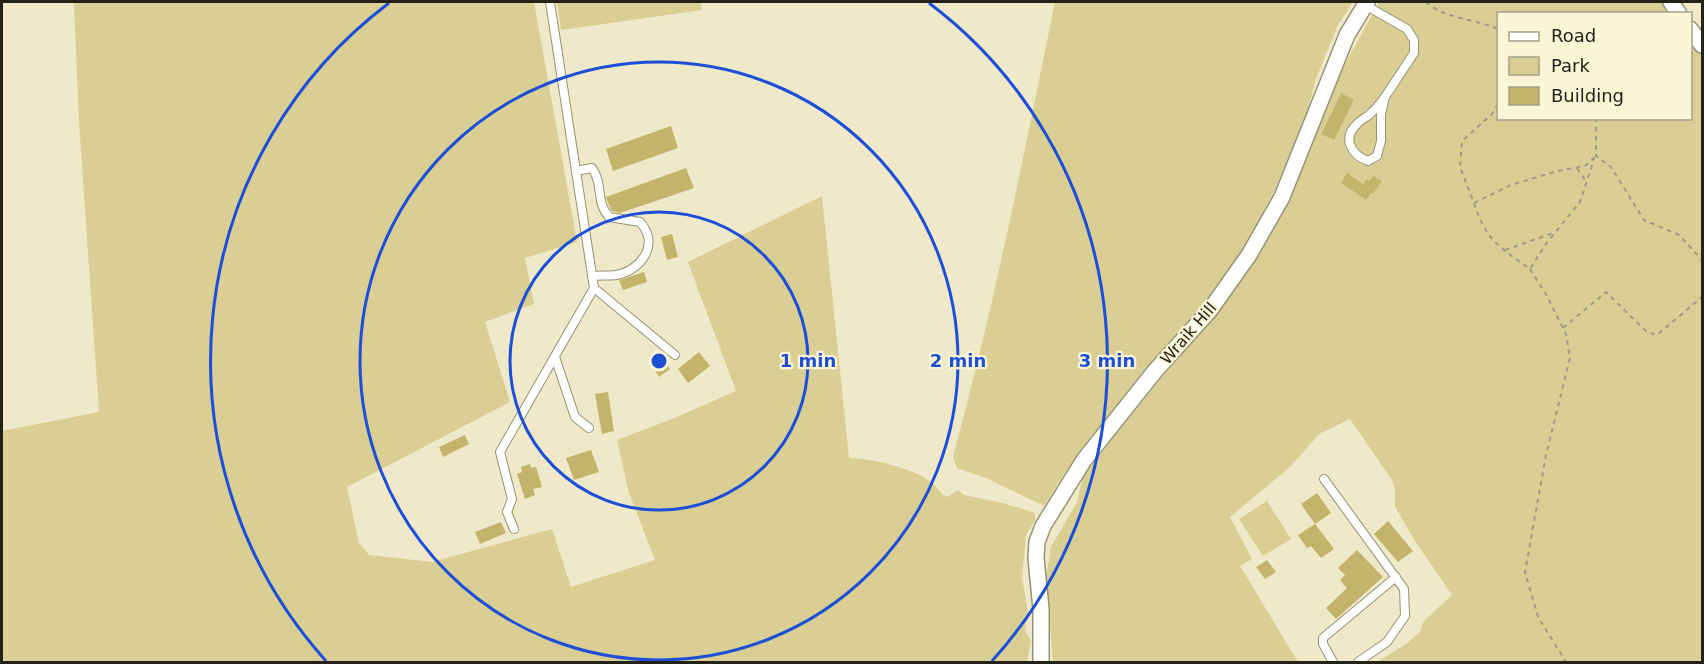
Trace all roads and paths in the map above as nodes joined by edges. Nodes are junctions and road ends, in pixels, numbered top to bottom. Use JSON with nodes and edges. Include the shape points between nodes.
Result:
{"nodes":[{"id":1,"x":550,"y":2,"type":"edge"},
{"id":2,"x":1426,"y":2,"type":"edge"},
{"id":3,"x":1366,"y":3,"type":"edge"},
{"id":4,"x":1497,"y":28,"type":"edge"},
{"id":5,"x":1692,"y":31,"type":"edge"},
{"id":6,"x":1702,"y":45,"type":"edge"},
{"id":7,"x":1385,"y":97,"type":"junction"},
{"id":8,"x":1497,"y":106,"type":"edge"},
{"id":9,"x":1596,"y":120,"type":"edge"},
{"id":10,"x":1596,"y":156,"type":"junction"},
{"id":11,"x":1593,"y":159,"type":"junction"},
{"id":12,"x":1577,"y":167,"type":"junction"},
{"id":13,"x":576,"y":171,"type":"junction"},
{"id":14,"x":1587,"y":183,"type":"junction"},
{"id":15,"x":1474,"y":203,"type":"junction"},
{"id":16,"x":1556,"y":232,"type":"junction"},
{"id":17,"x":1504,"y":250,"type":"junction"},
{"id":18,"x":1702,"y":260,"type":"edge"},
{"id":19,"x":1530,"y":269,"type":"junction"},
{"id":20,"x":592,"y":276,"type":"junction"},
{"id":21,"x":594,"y":288,"type":"junction"},
{"id":22,"x":1702,"y":297,"type":"edge"},
{"id":23,"x":1563,"y":328,"type":"junction"},
{"id":24,"x":675,"y":355,"type":"dead end"},
{"id":25,"x":555,"y":357,"type":"junction"},
{"id":26,"x":589,"y":428,"type":"dead end"},
{"id":27,"x":1324,"y":479,"type":"dead end"},
{"id":28,"x":514,"y":529,"type":"dead end"},
{"id":29,"x":1396,"y":577,"type":"junction"},
{"id":30,"x":1041,"y":663,"type":"edge"},
{"id":31,"x":1334,"y":663,"type":"edge"},
{"id":32,"x":1358,"y":663,"type":"edge"},
{"id":33,"x":1566,"y":663,"type":"edge"}],
"edges":[{"from":1,"to":13,"type":"lane"},
{"from":2,"to":4,"type":"path","via":[[1457,17]]},
{"from":3,"to":7,"type":"lane","via":[[1407,29],[1414,40],[1414,53]]},
{"from":3,"to":30,"type":"street","name":"Wraik Hill","via":[[1347,35],[1282,197],[1249,255],[1210,310],[1155,370],[1084,460],[1043,526],[1036,558]]},
{"from":5,"to":6,"type":"street"},
{"from":7,"to":7,"type":"lane","via":[[1382,141],[1377,156],[1368,161],[1351,150],[1350,137],[1353,129]]},
{"from":8,"to":15,"type":"path","via":[[1462,141],[1460,167]]},
{"from":9,"to":10,"type":"path"},
{"from":10,"to":11,"type":"path"},
{"from":10,"to":18,"type":"path","via":[[1611,167],[1644,220],[1679,236]]},
{"from":11,"to":12,"type":"path"},
{"from":11,"to":14,"type":"path"},
{"from":12,"to":14,"type":"path"},
{"from":12,"to":15,"type":"path","via":[[1511,184]]},
{"from":13,"to":20,"type":"lane"},
{"from":13,"to":20,"type":"lane","via":[[592,168],[598,177],[603,210],[609,217],[640,222],[648,233],[649,246],[638,265],[616,275]]},
{"from":14,"to":16,"type":"path","via":[[1580,202]]},
{"from":15,"to":17,"type":"path","via":[[1488,235]]},
{"from":16,"to":17,"type":"path"},
{"from":16,"to":19,"type":"path"},
{"from":17,"to":19,"type":"path"},
{"from":19,"to":23,"type":"path"},
{"from":20,"to":21,"type":"lane"},
{"from":21,"to":24,"type":"lane"},
{"from":21,"to":25,"type":"lane"},
{"from":22,"to":23,"type":"path","via":[[1657,335],[1647,332],[1606,292]]},
{"from":23,"to":33,"type":"path","via":[[1570,358],[1546,455],[1525,572],[1538,617]]},
{"from":25,"to":26,"type":"lane","via":[[575,417]]},
{"from":25,"to":28,"type":"lane","via":[[500,452],[512,499],[507,512]]},
{"from":27,"to":29,"type":"lane"},
{"from":29,"to":31,"type":"lane","via":[[1326,634],[1323,644]]},
{"from":29,"to":32,"type":"lane","via":[[1404,589],[1405,616],[1387,642]]}]}
